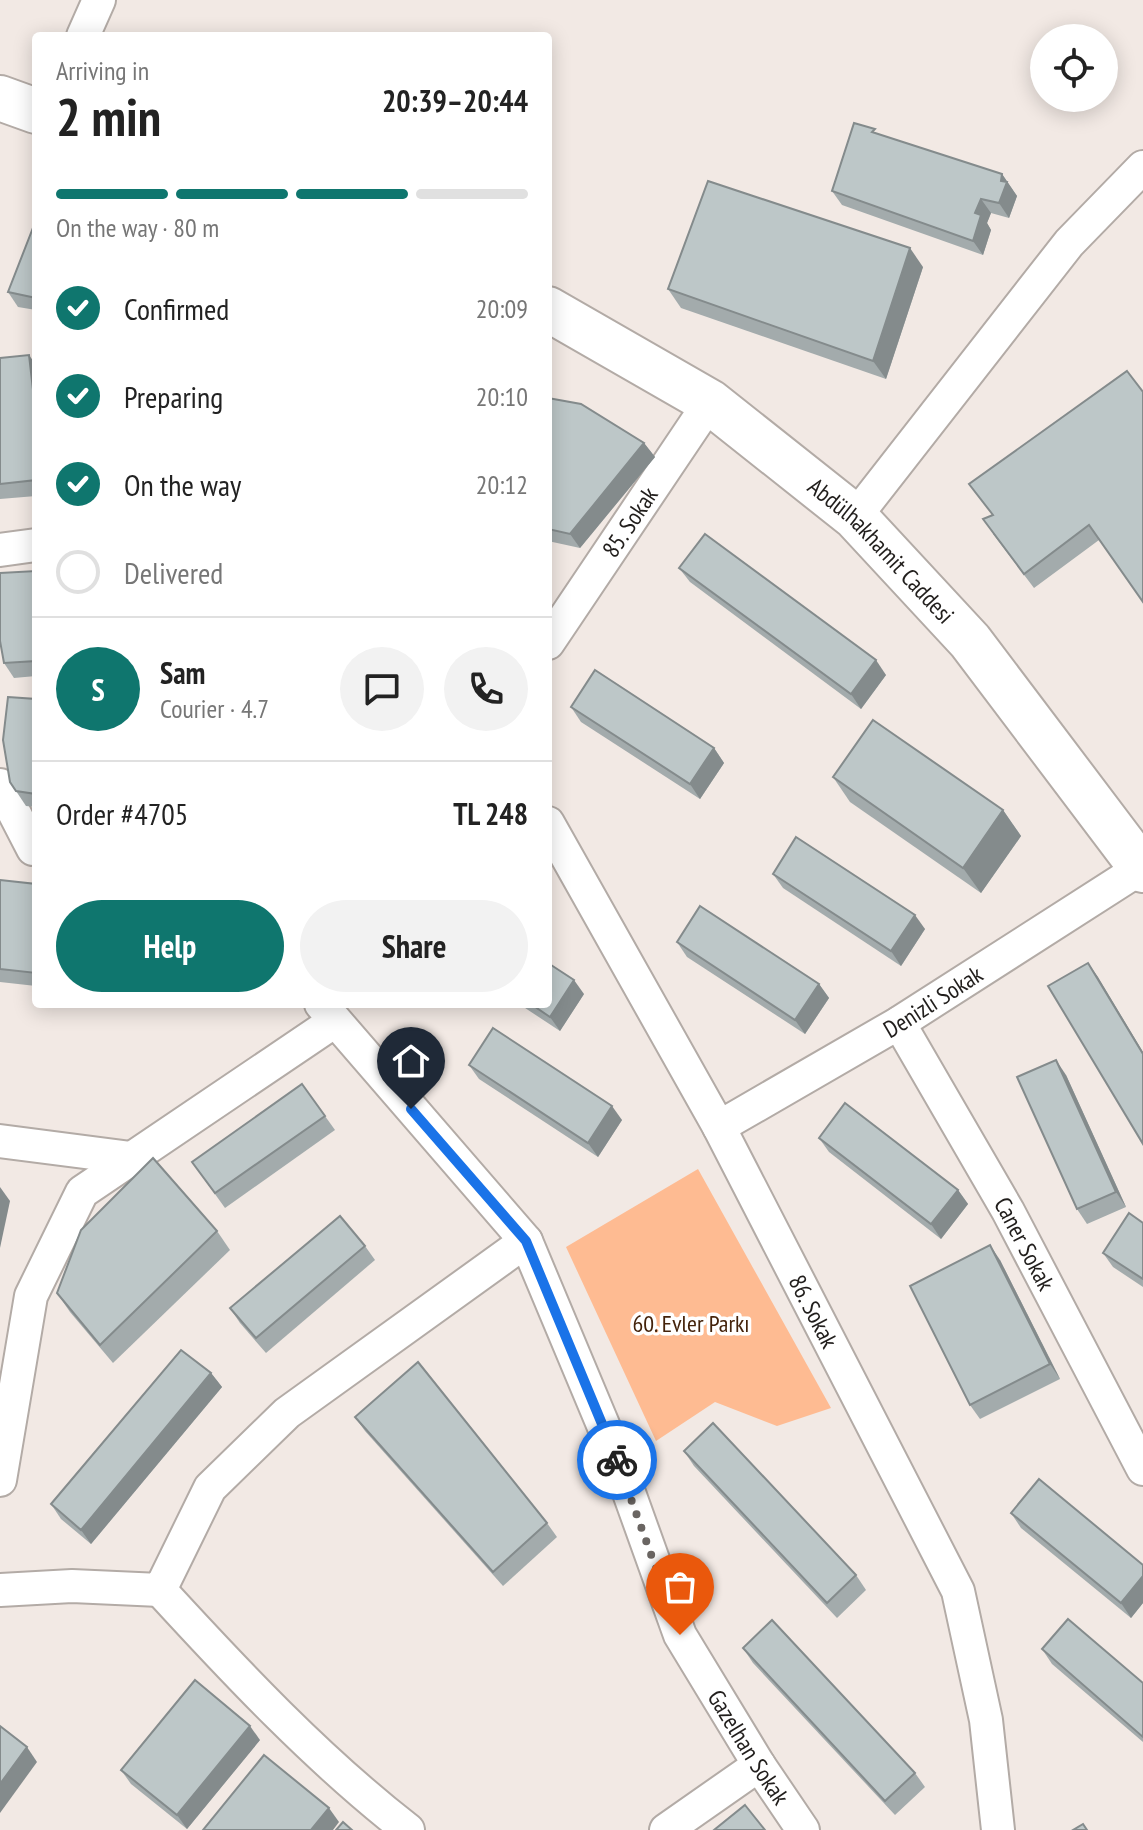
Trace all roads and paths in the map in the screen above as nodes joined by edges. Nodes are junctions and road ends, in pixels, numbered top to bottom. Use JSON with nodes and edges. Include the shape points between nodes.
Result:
{"nodes":[{"id":1,"x":99,"y":0,"type":"edge"},
{"id":2,"x":85,"y":32,"type":"edge"},
{"id":3,"x":0,"y":98,"type":"edge"},
{"id":4,"x":32,"y":110,"type":"edge"},
{"id":5,"x":1143,"y":167,"type":"edge"},
{"id":6,"x":552,"y":311,"type":"edge"},
{"id":7,"x":710,"y":402,"type":"junction"},
{"id":8,"x":855,"y":517,"type":"junction"},
{"id":9,"x":32,"y":546,"type":"edge"},
{"id":10,"x":0,"y":550,"type":"edge"},
{"id":11,"x":560,"y":607,"type":"edge"},
{"id":12,"x":552,"y":631,"type":"edge"},
{"id":13,"x":0,"y":785,"type":"edge"},
{"id":14,"x":552,"y":830,"type":"edge"},
{"id":15,"x":32,"y":844,"type":"edge"},
{"id":16,"x":0,"y":848,"type":"edge"},
{"id":17,"x":32,"y":849,"type":"edge"},
{"id":18,"x":1142,"y":869,"type":"edge"},
{"id":19,"x":328,"y":1012,"type":"edge"},
{"id":20,"x":899,"y":1023,"type":"junction"},
{"id":21,"x":719,"y":1127,"type":"junction"},
{"id":22,"x":0,"y":1141,"type":"edge"},
{"id":23,"x":131,"y":1158,"type":"junction"},
{"id":24,"x":526,"y":1241,"type":"junction"},
{"id":25,"x":1143,"y":1469,"type":"edge"},
{"id":26,"x":0,"y":1480,"type":"edge"},
{"id":27,"x":0,"y":1590,"type":"edge"},
{"id":28,"x":160,"y":1590,"type":"junction"},
{"id":29,"x":759,"y":1765,"type":"junction"},
{"id":30,"x":408,"y":1830,"type":"edge"},
{"id":31,"x":666,"y":1830,"type":"edge"},
{"id":32,"x":803,"y":1830,"type":"edge"},
{"id":33,"x":998,"y":1830,"type":"edge"}],
"edges":[{"from":1,"to":2,"type":"street"},
{"from":3,"to":4,"type":"main road"},
{"from":5,"to":8,"type":"street","via":[[1069,243]]},
{"from":6,"to":7,"type":"main road","name":"Abdülhakhamit Caddesi"},
{"from":7,"to":8,"type":"main road","name":"Abdülhakhamit Caddesi"},
{"from":7,"to":11,"type":"street","name":"85. Sokak"},
{"from":8,"to":18,"type":"main road","name":"Abdülhakhamit Caddesi","via":[[970,641]]},
{"from":9,"to":10,"type":"street"},
{"from":11,"to":12,"type":"street","name":"85. Sokak"},
{"from":13,"to":15,"type":"street"},
{"from":14,"to":21,"type":"street","name":"86. Sokak"},
{"from":16,"to":17,"type":"street"},
{"from":18,"to":20,"type":"street","name":"Denizli Sokak"},
{"from":19,"to":23,"type":"street"},
{"from":19,"to":24,"type":"street","name":"Gazelhan Sokak"},
{"from":20,"to":21,"type":"street","name":"Denizli Sokak"},
{"from":20,"to":25,"type":"street","name":"Caner Sokak","via":[[1008,1211]]},
{"from":21,"to":33,"type":"street","name":"86. Sokak","via":[[958,1591],[986,1720]]},
{"from":22,"to":23,"type":"street"},
{"from":23,"to":26,"type":"street","via":[[82,1192],[31,1296]]},
{"from":24,"to":28,"type":"street","via":[[287,1413],[210,1488]]},
{"from":24,"to":29,"type":"street","name":"Gazelhan Sokak","via":[[614,1451],[680,1635]]},
{"from":27,"to":28,"type":"street"},
{"from":28,"to":30,"type":"street","via":[[278,1712]]},
{"from":29,"to":31,"type":"street"},
{"from":29,"to":32,"type":"street","name":"Gazelhan Sokak"}]}
